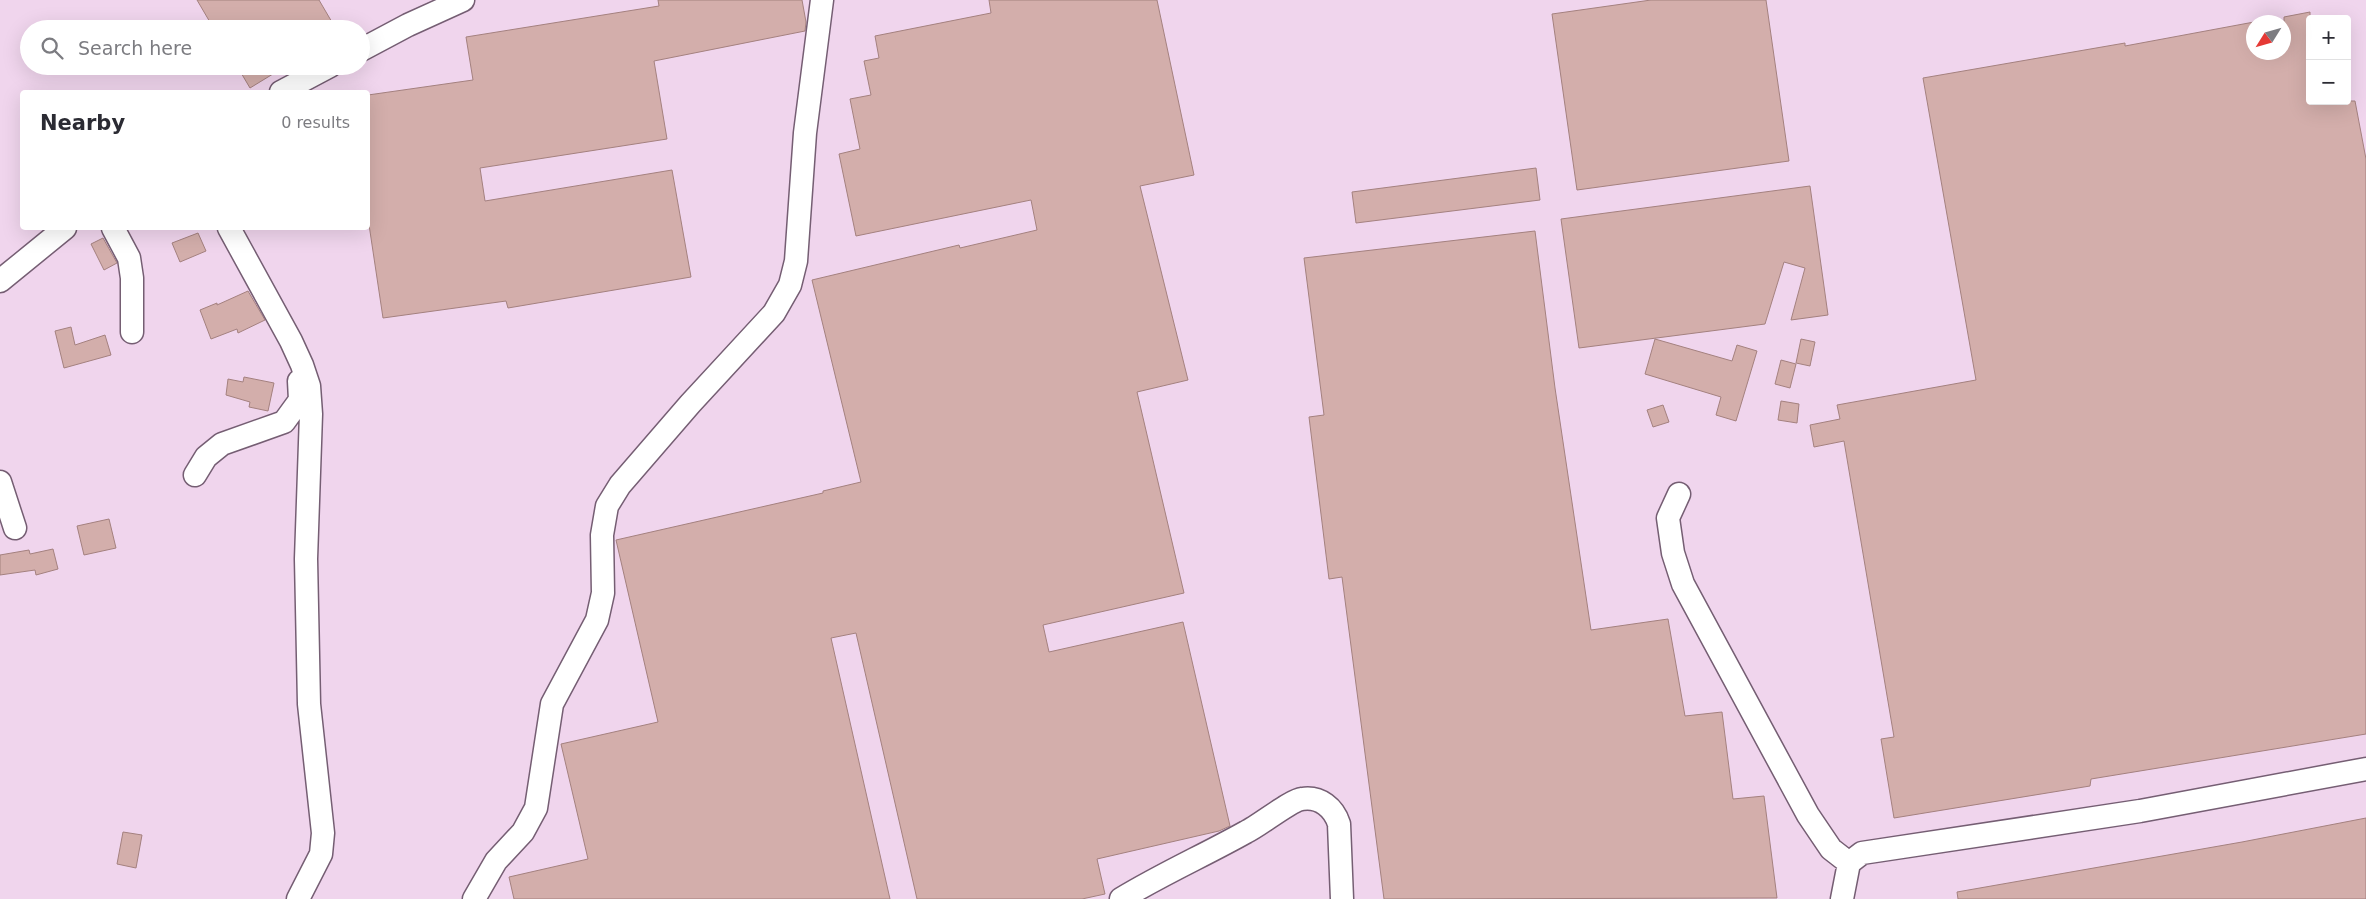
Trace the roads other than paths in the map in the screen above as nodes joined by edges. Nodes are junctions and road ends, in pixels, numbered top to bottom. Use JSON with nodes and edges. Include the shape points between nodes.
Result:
{"nodes":[{"id":1,"x":463,"y":0,"type":"edge"},
{"id":2,"x":822,"y":0,"type":"edge"},
{"id":3,"x":370,"y":45,"type":"edge"},
{"id":4,"x":313,"y":75,"type":"edge"},
{"id":5,"x":285,"y":90,"type":"edge"},
{"id":6,"x":63,"y":230,"type":"edge"},
{"id":7,"x":114,"y":230,"type":"edge"},
{"id":8,"x":230,"y":230,"type":"edge"},
{"id":9,"x":0,"y":281,"type":"edge"},
{"id":10,"x":132,"y":332,"type":"dead end"},
{"id":11,"x":302,"y":365,"type":"junction"},
{"id":12,"x":195,"y":474,"type":"dead end"},
{"id":13,"x":0,"y":482,"type":"edge"},
{"id":14,"x":1679,"y":494,"type":"dead end"},
{"id":15,"x":15,"y":528,"type":"dead end"},
{"id":16,"x":2366,"y":770,"type":"edge"},
{"id":17,"x":1849,"y":863,"type":"junction"},
{"id":18,"x":298,"y":899,"type":"edge"},
{"id":19,"x":474,"y":899,"type":"edge"},
{"id":20,"x":1121,"y":899,"type":"edge"},
{"id":21,"x":1342,"y":899,"type":"edge"},
{"id":22,"x":1842,"y":899,"type":"edge"}],
"edges":[{"from":1,"to":3,"type":"street"},
{"from":2,"to":19,"type":"street","via":[[805,133],[796,261],[790,285],[774,313],[690,404],[620,485],[607,506],[602,535],[603,594],[597,620],[552,704],[536,808],[523,832],[496,861]]},
{"from":4,"to":5,"type":"street"},
{"from":6,"to":9,"type":"street"},
{"from":7,"to":10,"type":"street","via":[[129,258]]},
{"from":8,"to":11,"type":"street"},
{"from":11,"to":12,"type":"street","via":[[300,400],[284,422],[222,444],[206,458]]},
{"from":11,"to":18,"type":"street","via":[[309,386],[311,414],[306,559],[310,704],[323,833],[321,854]]},
{"from":13,"to":15,"type":"street"},
{"from":14,"to":17,"type":"street","via":[[1668,518],[1673,553],[1683,584],[1808,815],[1830,850]]},
{"from":16,"to":17,"type":"street","via":[[2140,811],[1862,853]]},
{"from":17,"to":22,"type":"street"},
{"from":20,"to":21,"type":"street","via":[[1247,832],[1301,799],[1326,804],[1336,814]]}]}
